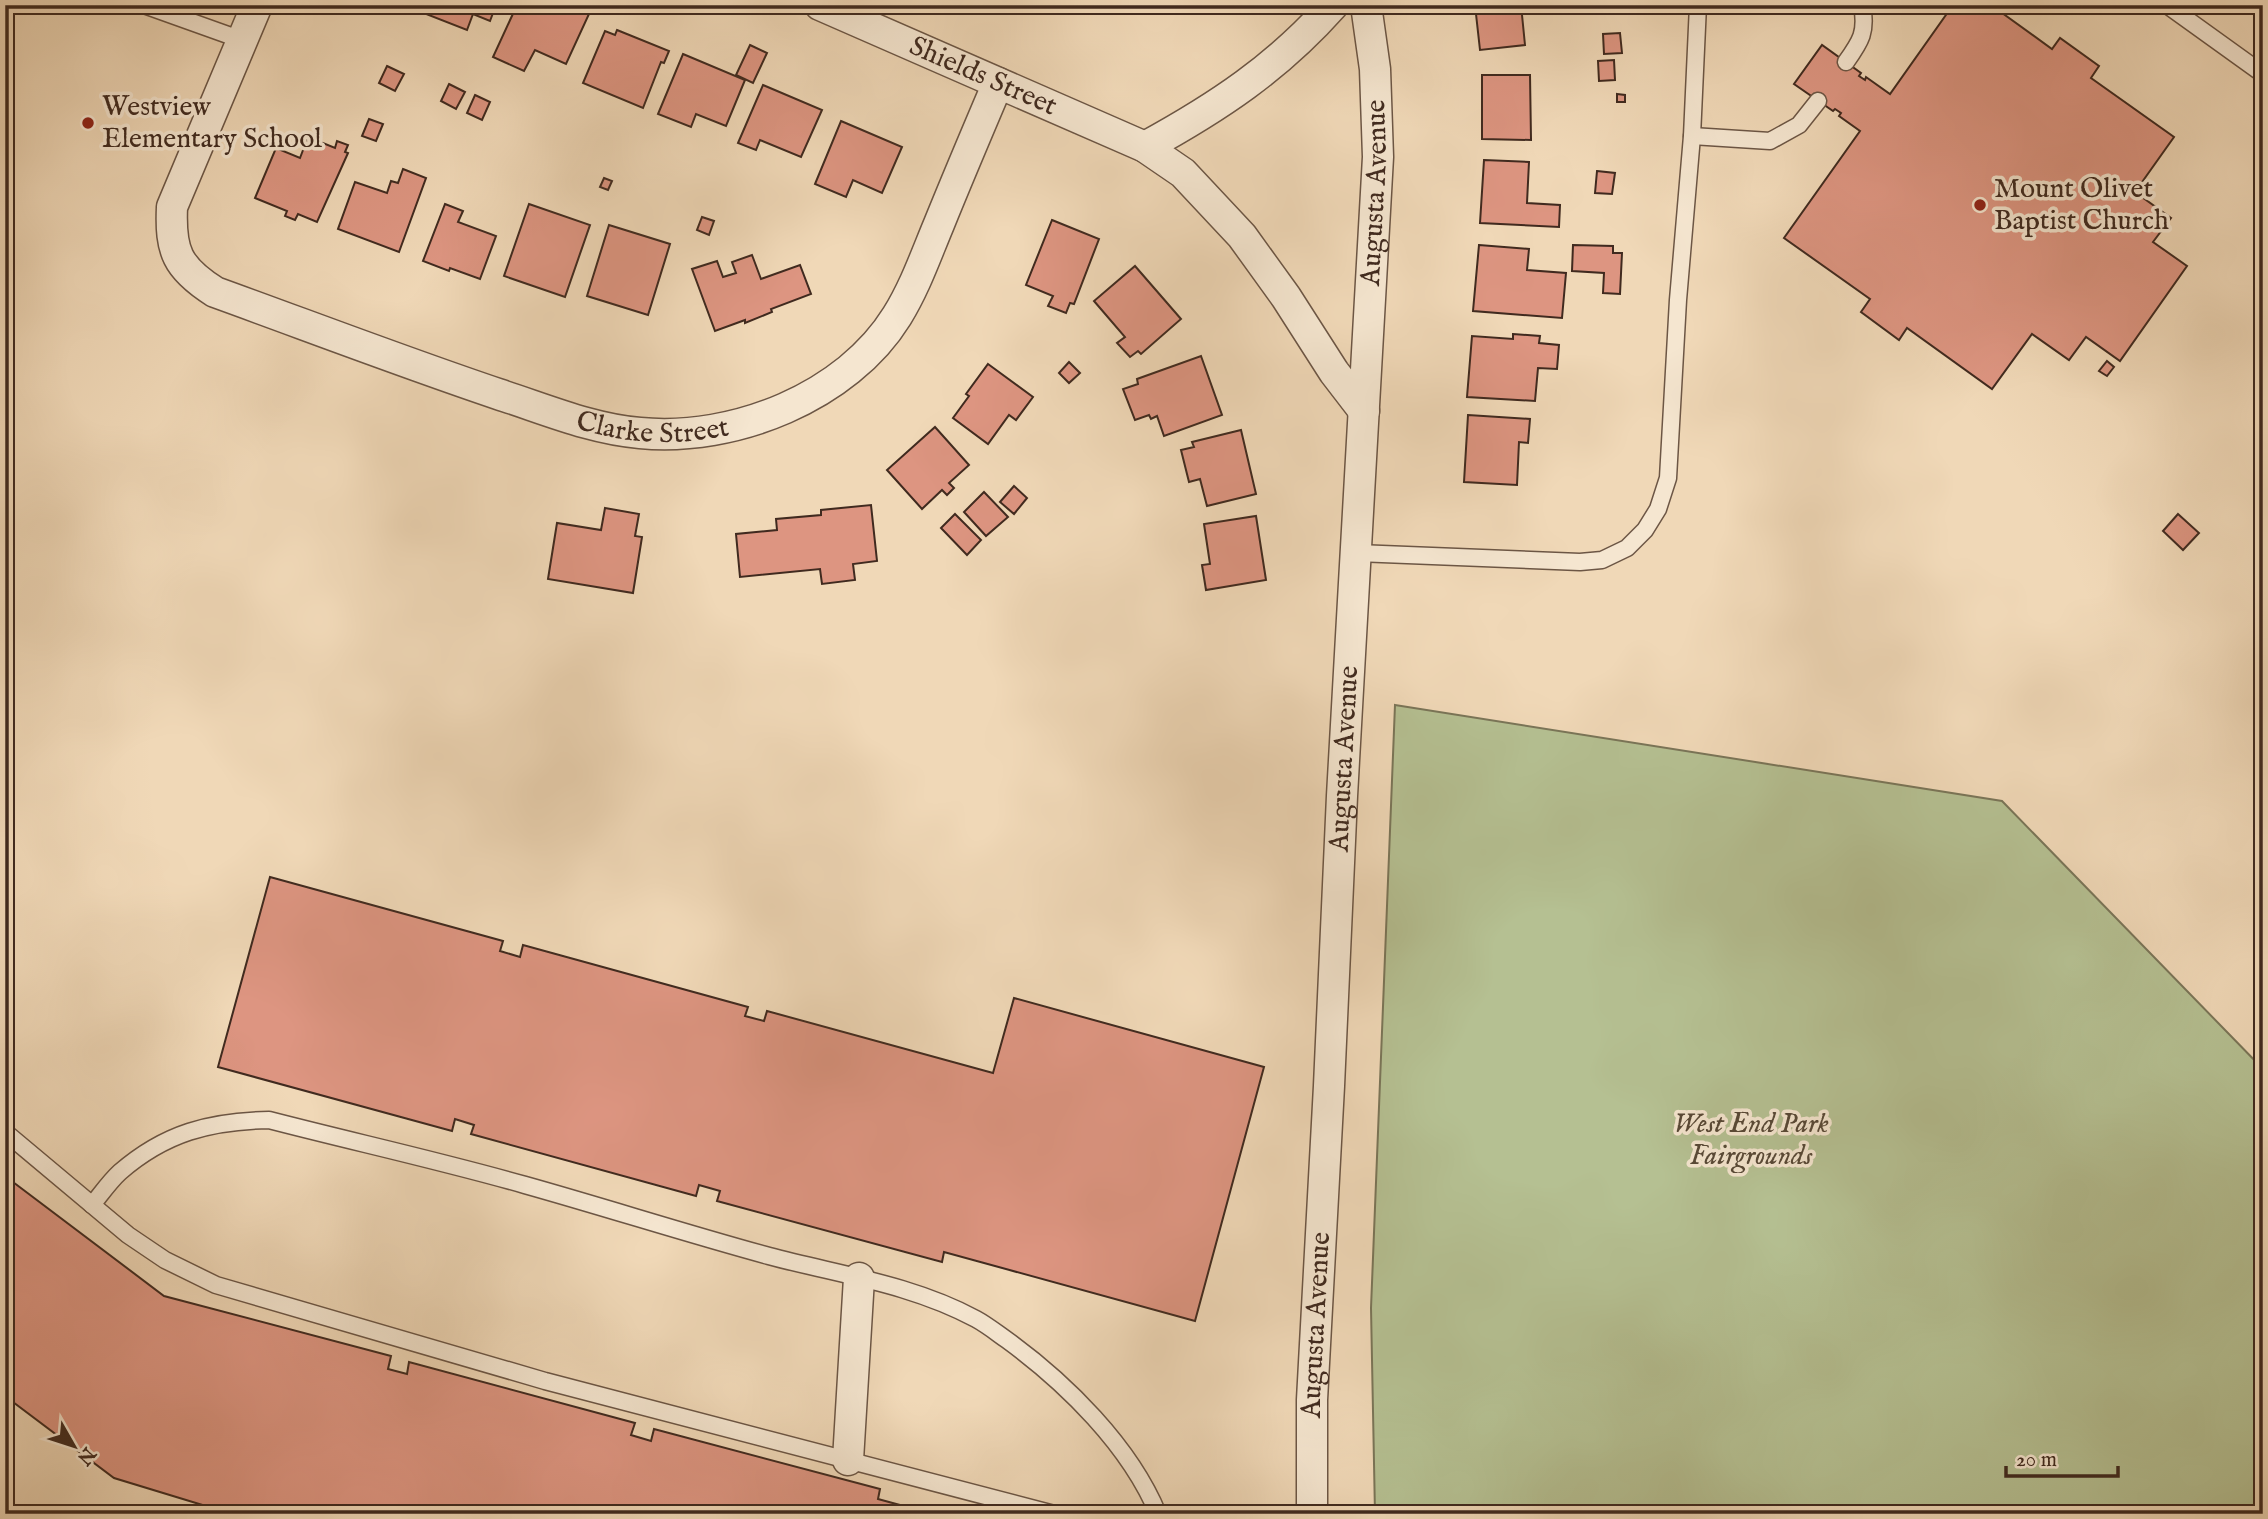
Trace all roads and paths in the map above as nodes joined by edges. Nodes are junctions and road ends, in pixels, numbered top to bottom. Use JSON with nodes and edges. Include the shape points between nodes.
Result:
{"nodes":[{"id":1,"x":144,"y":5,"type":"edge"},
{"id":2,"x":257,"y":5,"type":"edge"},
{"id":3,"x":820,"y":5,"type":"edge"},
{"id":4,"x":1333,"y":5,"type":"edge"},
{"id":5,"x":1366,"y":5,"type":"edge"},
{"id":6,"x":1699,"y":5,"type":"edge"},
{"id":7,"x":1862,"y":5,"type":"edge"},
{"id":8,"x":2167,"y":5,"type":"edge"},
{"id":9,"x":242,"y":40,"type":"junction"},
{"id":10,"x":1846,"y":62,"type":"dead end"},
{"id":11,"x":2263,"y":74,"type":"edge"},
{"id":12,"x":998,"y":83,"type":"junction"},
{"id":13,"x":1818,"y":101,"type":"dead end"},
{"id":14,"x":1692,"y":136,"type":"junction"},
{"id":15,"x":1145,"y":147,"type":"junction"},
{"id":16,"x":1364,"y":411,"type":"junction"},
{"id":17,"x":1357,"y":553,"type":"junction"},
{"id":18,"x":5,"y":1132,"type":"edge"},
{"id":19,"x":92,"y":1205,"type":"junction"},
{"id":20,"x":859,"y":1278,"type":"junction"},
{"id":21,"x":848,"y":1460,"type":"junction"},
{"id":22,"x":1054,"y":1514,"type":"edge"},
{"id":23,"x":1158,"y":1514,"type":"edge"},
{"id":24,"x":1312,"y":1514,"type":"edge"}],
"edges":[{"from":1,"to":9,"type":"lane"},
{"from":2,"to":9,"type":"street"},
{"from":3,"to":12,"type":"street","name":"Shields Street"},
{"from":4,"to":15,"type":"street","via":[[1266,71],[1204,115]]},
{"from":5,"to":16,"type":"street","name":"Augusta Avenue","via":[[1375,69],[1378,157]]},
{"from":6,"to":14,"type":"lane"},
{"from":7,"to":10,"type":"lane","via":[[1865,22],[1859,43]]},
{"from":8,"to":11,"type":"lane"},
{"from":9,"to":12,"type":"street","name":"Clarke Street","via":[[172,207],[171,233],[178,257],[193,278],[215,292],[456,380],[601,428],[643,434],[695,432],[746,423],[795,404],[838,379],[867,354],[897,317],[918,274]]},
{"from":12,"to":15,"type":"street","name":"Shields Street"},
{"from":13,"to":14,"type":"lane","via":[[1799,125],[1770,141]]},
{"from":14,"to":17,"type":"lane","via":[[1668,478],[1645,530],[1627,548],[1602,560],[1580,562]]},
{"from":15,"to":16,"type":"street","name":"Shields Street","via":[[1182,173],[1242,236]]},
{"from":16,"to":17,"type":"street","name":"Augusta Avenue"},
{"from":17,"to":24,"type":"street","name":"Augusta Avenue","via":[[1312,1400]]},
{"from":18,"to":19,"type":"lane"},
{"from":19,"to":20,"type":"lane","via":[[118,1173],[151,1149],[195,1128],[269,1120],[523,1184]]},
{"from":19,"to":21,"type":"lane","via":[[165,1260],[216,1285],[545,1381]]},
{"from":20,"to":21,"type":"street"},
{"from":20,"to":23,"type":"lane","via":[[933,1298],[979,1320],[1035,1361],[1087,1410],[1130,1462]]},
{"from":21,"to":22,"type":"lane"}]}
